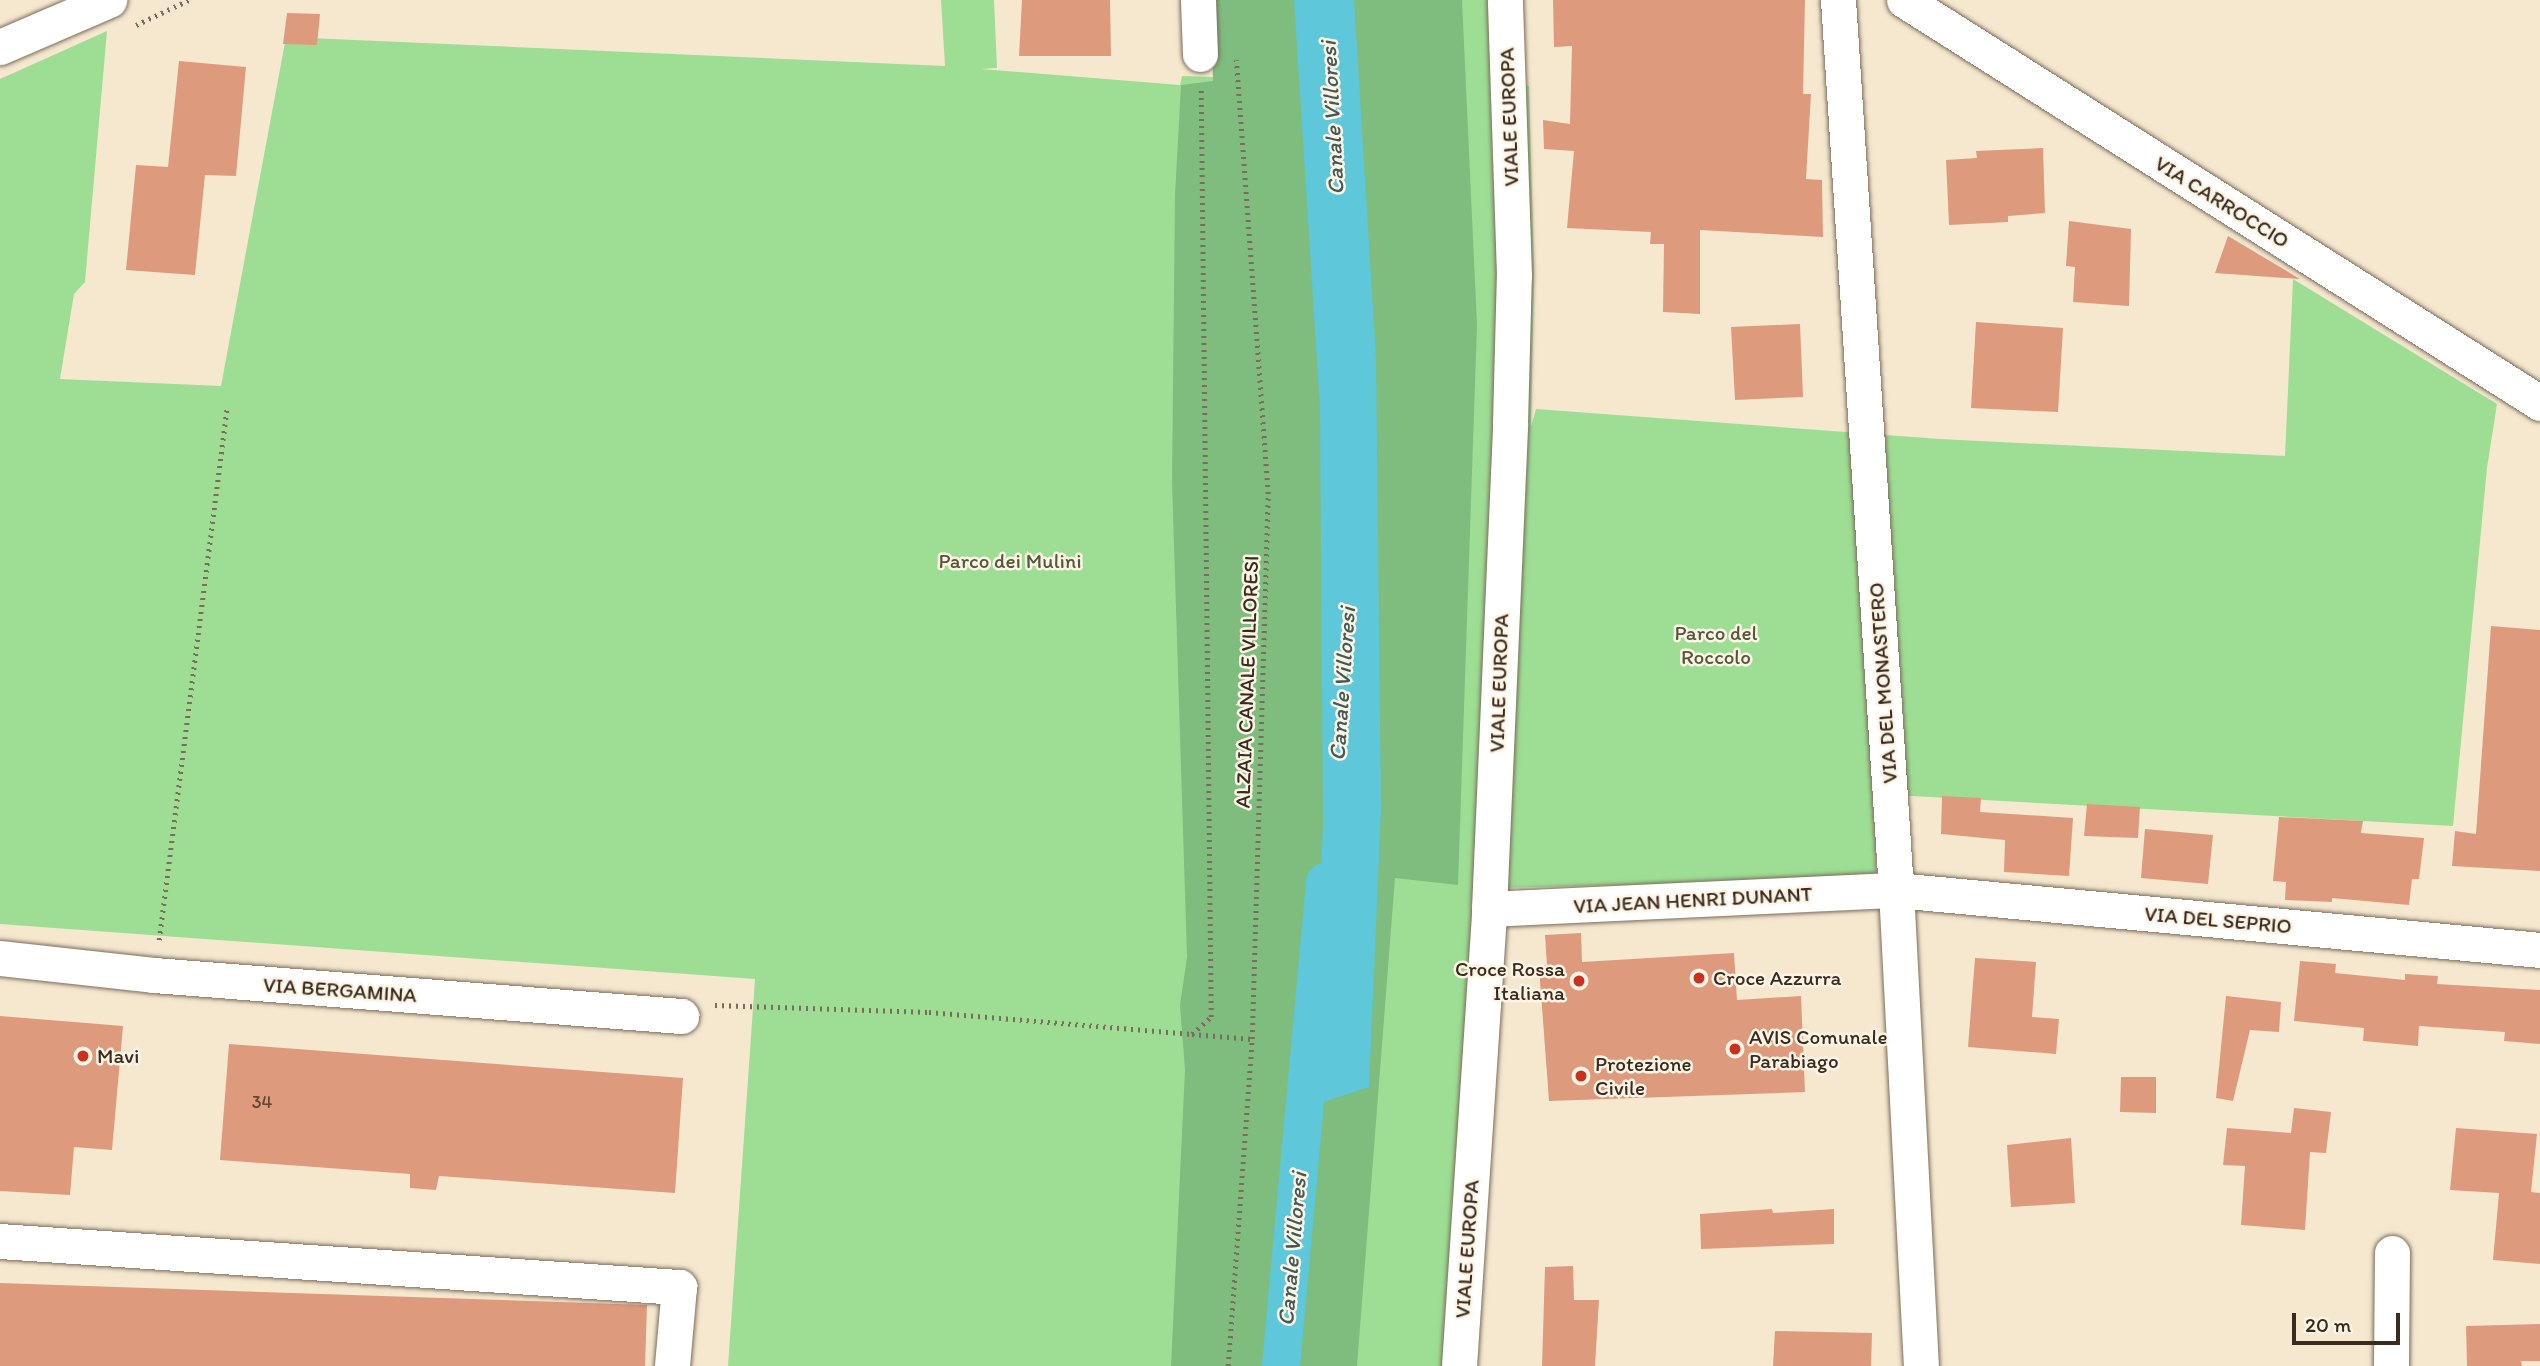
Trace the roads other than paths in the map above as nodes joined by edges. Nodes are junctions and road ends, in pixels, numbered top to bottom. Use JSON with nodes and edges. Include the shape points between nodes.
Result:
{"nodes":[{"id":1,"x":109,"y":0,"type":"edge"},
{"id":2,"x":1198,"y":0,"type":"edge"},
{"id":3,"x":1505,"y":0,"type":"edge"},
{"id":4,"x":1838,"y":0,"type":"edge"},
{"id":5,"x":1904,"y":0,"type":"edge"},
{"id":6,"x":0,"y":47,"type":"edge"},
{"id":7,"x":1200,"y":54,"type":"road end"},
{"id":8,"x":2540,"y":403,"type":"edge"},
{"id":9,"x":1896,"y":890,"type":"junction"},
{"id":10,"x":1489,"y":909,"type":"junction"},
{"id":11,"x":2540,"y":950,"type":"edge"},
{"id":12,"x":0,"y":958,"type":"edge"},
{"id":13,"x":681,"y":1016,"type":"road end"},
{"id":14,"x":0,"y":1241,"type":"edge"},
{"id":15,"x":2392,"y":1253,"type":"dead end"},
{"id":16,"x":672,"y":1366,"type":"edge"},
{"id":17,"x":1459,"y":1366,"type":"edge"},
{"id":18,"x":1921,"y":1366,"type":"edge"},
{"id":19,"x":2391,"y":1366,"type":"edge"}],
"edges":[{"from":1,"to":6,"type":"street"},
{"from":2,"to":7,"type":"street"},
{"from":3,"to":10,"type":"street","name":"VIALE EUROPA","via":[[1514,275]]},
{"from":4,"to":9,"type":"street","name":"VIA DEL MONASTERO"},
{"from":5,"to":8,"type":"street","name":"VIA CARROCCIO"},
{"from":9,"to":10,"type":"street","name":"VIA JEAN HENRI DUNANT"},
{"from":9,"to":11,"type":"street","name":"VIA DEL SEPRIO"},
{"from":9,"to":18,"type":"street","name":"VIA DEL MONASTERO"},
{"from":10,"to":17,"type":"street","name":"VIALE EUROPA"},
{"from":12,"to":13,"type":"street","name":"VIA BERGAMINA","via":[[154,975]]},
{"from":14,"to":16,"type":"street","via":[[678,1287]]},
{"from":15,"to":19,"type":"street"}]}
